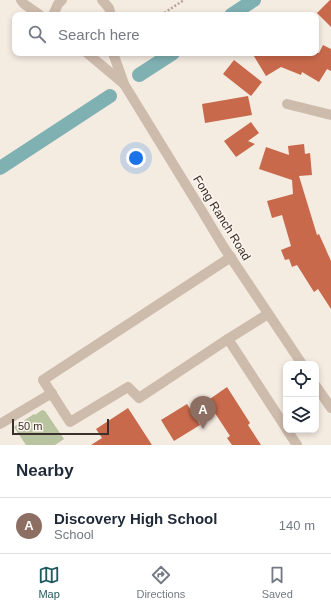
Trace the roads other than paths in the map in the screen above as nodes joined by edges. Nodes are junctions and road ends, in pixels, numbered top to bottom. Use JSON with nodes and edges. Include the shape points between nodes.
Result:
{"nodes":[{"id":1,"x":21,"y":0,"type":"edge"},
{"id":2,"x":62,"y":0,"type":"edge"},
{"id":3,"x":104,"y":1,"type":"edge"},
{"id":4,"x":36,"y":12,"type":"edge"},
{"id":5,"x":54,"y":12,"type":"edge"},
{"id":6,"x":110,"y":12,"type":"edge"},
{"id":7,"x":91,"y":56,"type":"edge"},
{"id":8,"x":114,"y":56,"type":"edge"},
{"id":9,"x":124,"y":84,"type":"junction"},
{"id":10,"x":287,"y":104,"type":"dead end"},
{"id":11,"x":331,"y":115,"type":"edge"},
{"id":12,"x":231,"y":257,"type":"junction"},
{"id":13,"x":268,"y":314,"type":"junction"},
{"id":14,"x":228,"y":339,"type":"junction"},
{"id":15,"x":300,"y":361,"type":"edge"},
{"id":16,"x":319,"y":390,"type":"edge"},
{"id":17,"x":52,"y":393,"type":"junction"},
{"id":18,"x":331,"y":408,"type":"edge"},
{"id":19,"x":283,"y":423,"type":"edge"},
{"id":20,"x":0,"y":424,"type":"edge"},
{"id":21,"x":290,"y":433,"type":"edge"},
{"id":22,"x":297,"y":445,"type":"edge"}],
"edges":[{"from":1,"to":4,"type":"street"},
{"from":2,"to":5,"type":"street"},
{"from":3,"to":6,"type":"street"},
{"from":7,"to":9,"type":"street","name":"Fong Ranch Road"},
{"from":8,"to":9,"type":"street","name":"Fong Ranch Road"},
{"from":9,"to":12,"type":"street","name":"Fong Ranch Road"},
{"from":10,"to":11,"type":"street"},
{"from":12,"to":13,"type":"street","name":"Fong Ranch Road"},
{"from":12,"to":17,"type":"street","via":[[43,380]]},
{"from":13,"to":14,"type":"street"},
{"from":13,"to":15,"type":"street","name":"Fong Ranch Road"},
{"from":14,"to":17,"type":"street","via":[[139,398],[128,387],[70,422]]},
{"from":14,"to":19,"type":"street"},
{"from":16,"to":18,"type":"street"},
{"from":17,"to":20,"type":"street"},
{"from":21,"to":22,"type":"street"}]}
